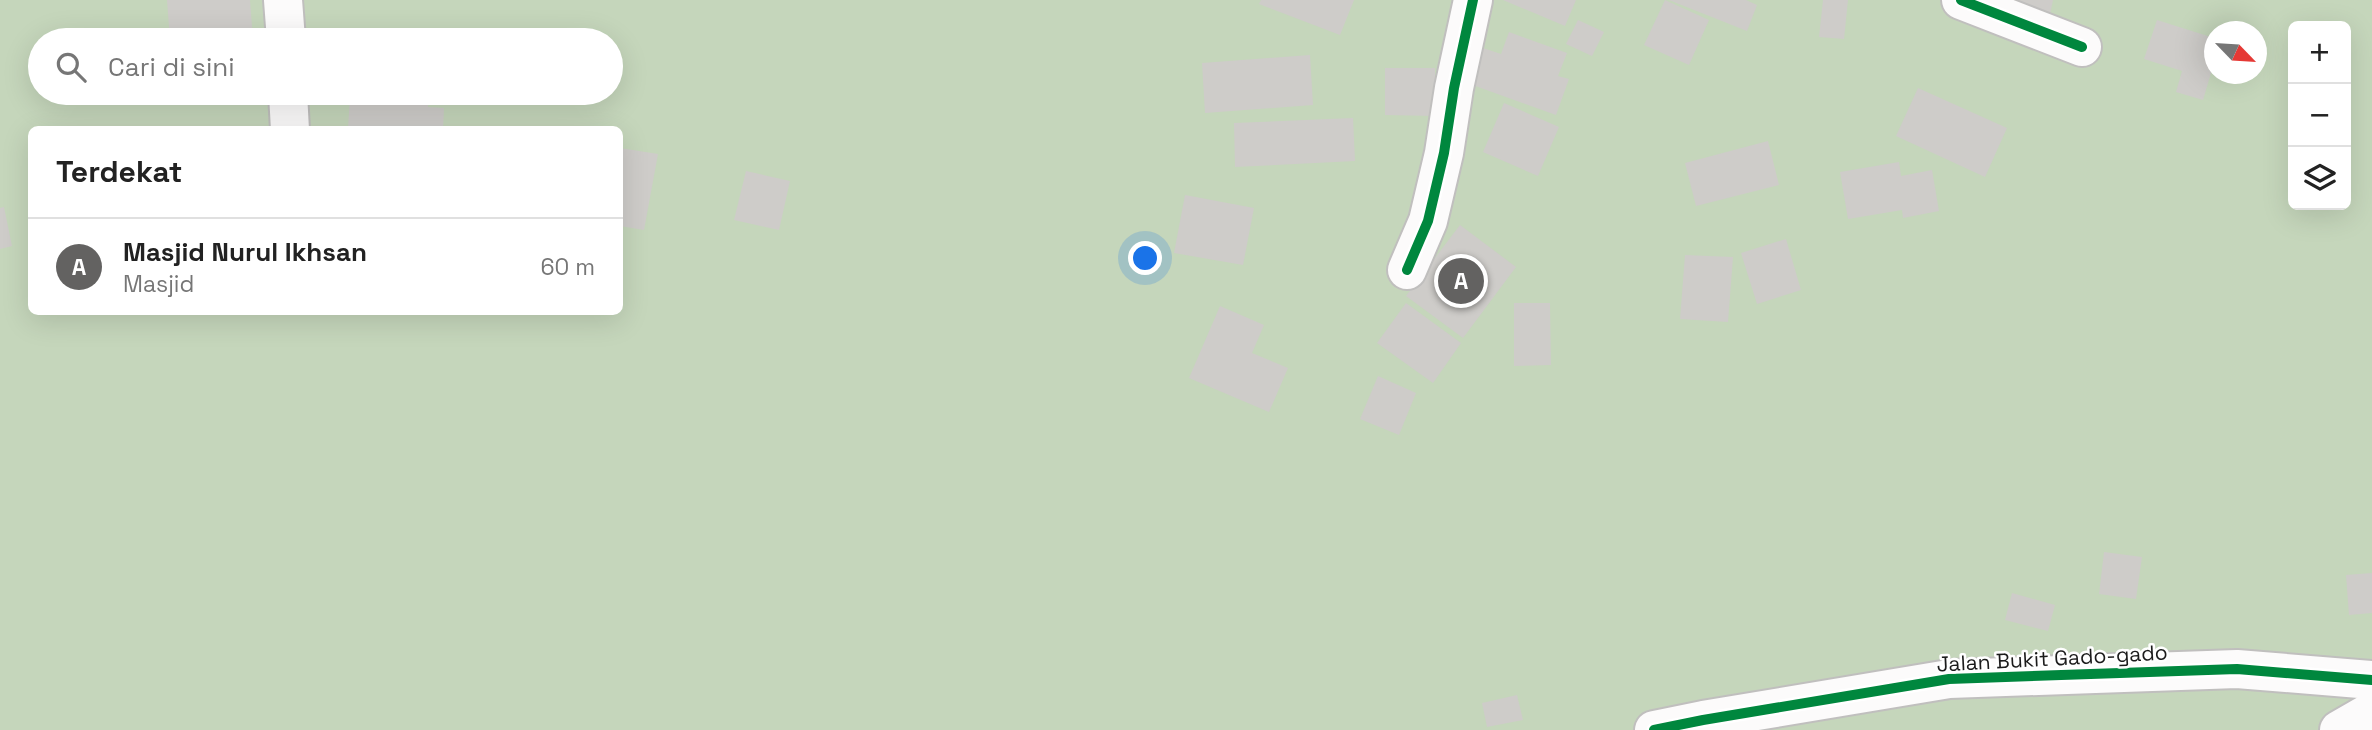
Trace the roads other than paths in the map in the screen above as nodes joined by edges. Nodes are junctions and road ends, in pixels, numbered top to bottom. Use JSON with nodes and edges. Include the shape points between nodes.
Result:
{"nodes":[{"id":1,"x":284,"y":0,"type":"edge"},
{"id":2,"x":1473,"y":0,"type":"edge"},
{"id":3,"x":1961,"y":0,"type":"edge"},
{"id":4,"x":285,"y":28,"type":"edge"},
{"id":5,"x":2082,"y":47,"type":"dead end"},
{"id":6,"x":289,"y":105,"type":"edge"},
{"id":7,"x":290,"y":126,"type":"edge"},
{"id":8,"x":1406,"y":270,"type":"dead end"},
{"id":9,"x":2372,"y":680,"type":"edge"},
{"id":10,"x":2372,"y":711,"type":"edge"},
{"id":11,"x":1654,"y":730,"type":"edge"},
{"id":12,"x":2339,"y":730,"type":"edge"}],
"edges":[{"from":1,"to":4,"type":"street"},
{"from":2,"to":8,"type":"street","via":[[1428,221]]},
{"from":3,"to":5,"type":"street"},
{"from":6,"to":7,"type":"street"},
{"from":9,"to":11,"type":"street","name":"Jalan Bukit Gado-gado","via":[[2237,669],[1949,680]]},
{"from":10,"to":12,"type":"street"}]}
